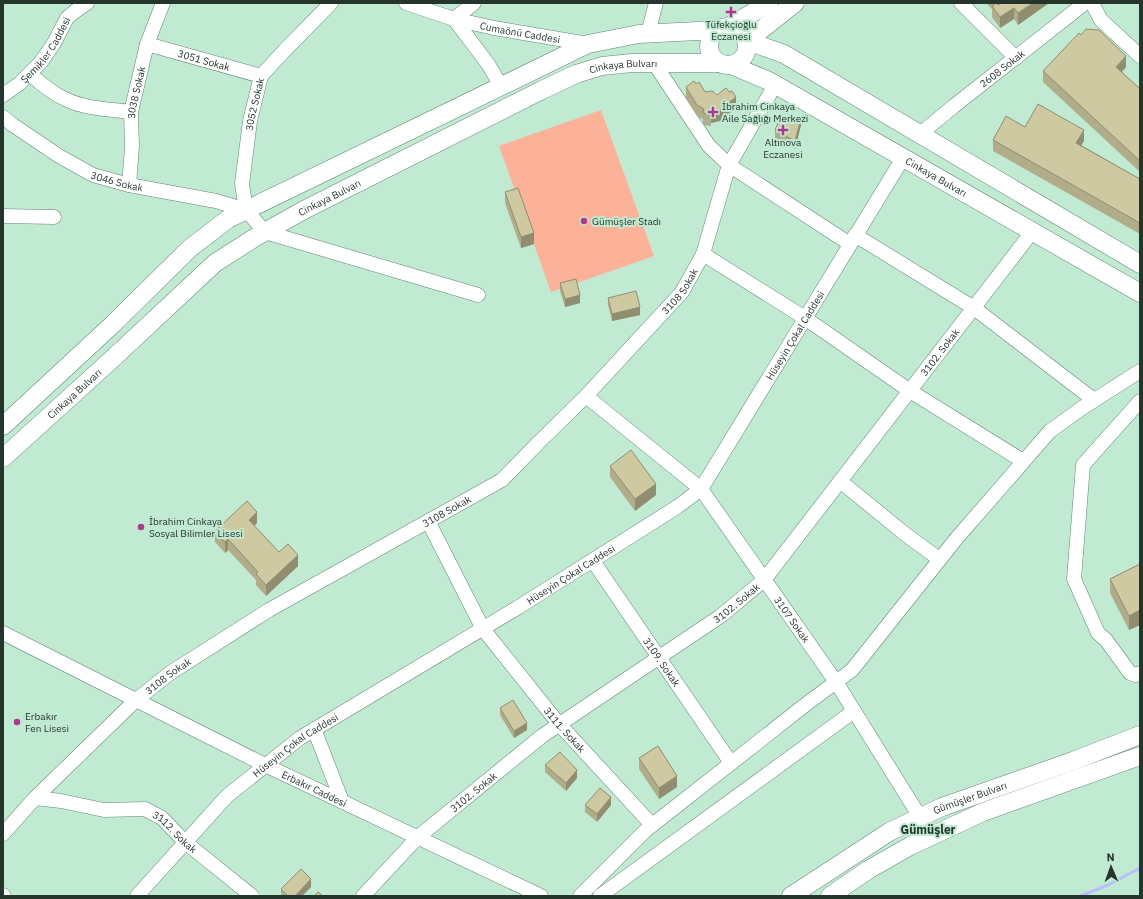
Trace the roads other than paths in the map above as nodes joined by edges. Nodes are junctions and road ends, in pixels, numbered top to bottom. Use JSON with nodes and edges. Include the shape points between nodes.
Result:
{"nodes":[{"id":1,"x":163,"y":3,"type":"edge"},
{"id":2,"x":331,"y":3,"type":"edge"},
{"id":3,"x":406,"y":3,"type":"edge"},
{"id":4,"x":474,"y":3,"type":"edge"},
{"id":5,"x":656,"y":3,"type":"edge"},
{"id":6,"x":770,"y":3,"type":"edge"},
{"id":7,"x":795,"y":3,"type":"edge"},
{"id":8,"x":962,"y":3,"type":"edge"},
{"id":9,"x":1085,"y":3,"type":"edge"},
{"id":10,"x":1092,"y":3,"type":"edge"},
{"id":11,"x":81,"y":5,"type":"edge"},
{"id":12,"x":454,"y":19,"type":"junction"},
{"id":13,"x":723,"y":28,"type":"junction"},
{"id":14,"x":648,"y":33,"type":"junction"},
{"id":15,"x":747,"y":41,"type":"junction"},
{"id":16,"x":147,"y":44,"type":"junction"},
{"id":17,"x":588,"y":44,"type":"junction"},
{"id":18,"x":1140,"y":56,"type":"edge"},
{"id":19,"x":1016,"y":58,"type":"junction"},
{"id":20,"x":654,"y":63,"type":"junction"},
{"id":21,"x":725,"y":64,"type":"junction"},
{"id":22,"x":30,"y":74,"type":"junction"},
{"id":23,"x":261,"y":76,"type":"junction"},
{"id":24,"x":775,"y":85,"type":"junction"},
{"id":25,"x":501,"y":86,"type":"junction"},
{"id":26,"x":3,"y":95,"type":"edge"},
{"id":27,"x":131,"y":112,"type":"junction"},
{"id":28,"x":3,"y":116,"type":"edge"},
{"id":29,"x":920,"y":134,"type":"junction"},
{"id":30,"x":903,"y":158,"type":"junction"},
{"id":31,"x":729,"y":165,"type":"junction"},
{"id":32,"x":128,"y":185,"type":"junction"},
{"id":33,"x":246,"y":210,"type":"junction"},
{"id":34,"x":3,"y":216,"type":"edge"},
{"id":35,"x":54,"y":217,"type":"dead end"},
{"id":36,"x":265,"y":232,"type":"junction"},
{"id":37,"x":1032,"y":232,"type":"junction"},
{"id":38,"x":853,"y":240,"type":"junction"},
{"id":39,"x":703,"y":254,"type":"junction"},
{"id":40,"x":1140,"y":264,"type":"edge"},
{"id":41,"x":1140,"y":293,"type":"edge"},
{"id":42,"x":478,"y":295,"type":"dead end"},
{"id":43,"x":974,"y":308,"type":"junction"},
{"id":44,"x":805,"y":318,"type":"junction"},
{"id":45,"x":1140,"y":371,"type":"edge"},
{"id":46,"x":910,"y":391,"type":"junction"},
{"id":47,"x":586,"y":396,"type":"junction"},
{"id":48,"x":1094,"y":400,"type":"junction"},
{"id":49,"x":1140,"y":401,"type":"edge"},
{"id":50,"x":3,"y":426,"type":"edge"},
{"id":51,"x":3,"y":458,"type":"edge"},
{"id":52,"x":1024,"y":461,"type":"junction"},
{"id":53,"x":840,"y":481,"type":"junction"},
{"id":54,"x":702,"y":489,"type":"junction"},
{"id":55,"x":428,"y":521,"type":"junction"},
{"id":56,"x":939,"y":559,"type":"junction"},
{"id":57,"x":592,"y":561,"type":"junction"},
{"id":58,"x":764,"y":580,"type":"junction"},
{"id":59,"x":483,"y":629,"type":"junction"},
{"id":60,"x":3,"y":633,"type":"edge"},
{"id":61,"x":659,"y":658,"type":"junction"},
{"id":62,"x":1140,"y":674,"type":"edge"},
{"id":63,"x":836,"y":682,"type":"junction"},
{"id":64,"x":136,"y":700,"type":"junction"},
{"id":65,"x":854,"y":711,"type":"junction"},
{"id":66,"x":559,"y":724,"type":"junction"},
{"id":67,"x":314,"y":729,"type":"junction"},
{"id":68,"x":1140,"y":735,"type":"edge"},
{"id":69,"x":1140,"y":756,"type":"edge"},
{"id":70,"x":731,"y":763,"type":"junction"},
{"id":71,"x":265,"y":765,"type":"junction"},
{"id":72,"x":35,"y":798,"type":"junction"},
{"id":73,"x":342,"y":801,"type":"junction"},
{"id":74,"x":920,"y":818,"type":"junction"},
{"id":75,"x":652,"y":825,"type":"junction"},
{"id":76,"x":3,"y":834,"type":"edge"},
{"id":77,"x":418,"y":837,"type":"junction"},
{"id":78,"x":185,"y":842,"type":"junction"},
{"id":79,"x":618,"y":890,"type":"edge"},
{"id":80,"x":137,"y":896,"type":"edge"},
{"id":81,"x":252,"y":896,"type":"edge"},
{"id":82,"x":363,"y":896,"type":"edge"},
{"id":83,"x":541,"y":896,"type":"edge"},
{"id":84,"x":580,"y":896,"type":"edge"},
{"id":85,"x":600,"y":896,"type":"edge"},
{"id":86,"x":791,"y":896,"type":"edge"},
{"id":87,"x":830,"y":896,"type":"edge"}],
"edges":[{"from":1,"to":16,"type":"street","name":"3038 Sokak"},
{"from":2,"to":23,"type":"street","name":"3052 Sokak"},
{"from":3,"to":12,"type":"street","name":"Cumaönü Caddesi"},
{"from":4,"to":12,"type":"street"},
{"from":5,"to":14,"type":"street"},
{"from":6,"to":13,"type":"main road"},
{"from":7,"to":15,"type":"main road"},
{"from":8,"to":19,"type":"street"},
{"from":9,"to":19,"type":"street","name":"2608 Sokak"},
{"from":10,"to":18,"type":"street","via":[[1101,20]]},
{"from":11,"to":22,"type":"street","name":"Şemikler Caddesi","via":[[67,18],[54,43]]},
{"from":12,"to":17,"type":"street","name":"Cumaönü Caddesi"},
{"from":12,"to":25,"type":"street","name":"Cumaönü Caddesi"},
{"from":13,"to":14,"type":"main road"},
{"from":13,"to":15,"type":"main road","via":[[736,28]]},
{"from":13,"to":21,"type":"main road","via":[[712,34],[709,47],[714,58]]},
{"from":14,"to":17,"type":"main road"},
{"from":15,"to":21,"type":"main road","via":[[748,47],[741,61]]},
{"from":15,"to":29,"type":"main road","via":[[784,54]]},
{"from":16,"to":23,"type":"street","name":"3051 Sokak"},
{"from":16,"to":27,"type":"street","name":"3038 Sokak"},
{"from":17,"to":25,"type":"main road"},
{"from":19,"to":29,"type":"street","name":"2608 Sokak"},
{"from":20,"to":21,"type":"main road","name":"Cinkaya Bulvarı"},
{"from":20,"to":31,"type":"street","via":[[709,146]]},
{"from":20,"to":36,"type":"main road","name":"Cinkaya Bulvarı","via":[[602,66],[576,74]]},
{"from":21,"to":24,"type":"main road","name":"Cinkaya Bulvarı"},
{"from":22,"to":26,"type":"street","name":"Şemikler Caddesi"},
{"from":22,"to":27,"type":"street","via":[[65,99],[92,107]]},
{"from":23,"to":33,"type":"street","name":"3052 Sokak","via":[[250,121],[242,184]]},
{"from":24,"to":30,"type":"main road","name":"Cinkaya Bulvarı"},
{"from":24,"to":31,"type":"street","name":"3108 Sokak"},
{"from":25,"to":33,"type":"main road"},
{"from":27,"to":32,"type":"street","name":"3038 Sokak","via":[[132,147]]},
{"from":28,"to":32,"type":"street","name":"3046 Sokak","via":[[59,156],[87,172]]},
{"from":29,"to":40,"type":"main road"},
{"from":30,"to":37,"type":"main road","name":"Cinkaya Bulvarı"},
{"from":30,"to":38,"type":"street","name":"Hüseyin Çokal Caddesi"},
{"from":31,"to":38,"type":"street"},
{"from":31,"to":39,"type":"street","name":"3108 Sokak"},
{"from":32,"to":33,"type":"street","name":"3046 Sokak","via":[[216,201]]},
{"from":33,"to":36,"type":"street"},
{"from":33,"to":50,"type":"main road","via":[[228,219],[189,249]]},
{"from":34,"to":35,"type":"street"},
{"from":36,"to":42,"type":"street"},
{"from":36,"to":51,"type":"main road","name":"Cinkaya Bulvarı","via":[[216,263]]},
{"from":37,"to":41,"type":"main road","name":"Cinkaya Bulvarı"},
{"from":37,"to":43,"type":"street","name":"3102. Sokak"},
{"from":38,"to":43,"type":"street"},
{"from":38,"to":44,"type":"street","name":"Hüseyin Çokal Caddesi"},
{"from":39,"to":44,"type":"street"},
{"from":39,"to":47,"type":"street","name":"3108 Sokak","via":[[682,292]]},
{"from":43,"to":46,"type":"street","name":"3102. Sokak"},
{"from":43,"to":48,"type":"street"},
{"from":44,"to":46,"type":"street"},
{"from":44,"to":54,"type":"street","name":"Hüseyin Çokal Caddesi"},
{"from":45,"to":48,"type":"street"},
{"from":46,"to":52,"type":"street"},
{"from":46,"to":53,"type":"street","name":"3102. Sokak"},
{"from":47,"to":54,"type":"street","name":"3107 Sokak"},
{"from":47,"to":55,"type":"street","name":"3108 Sokak","via":[[502,480]]},
{"from":48,"to":52,"type":"street","via":[[1050,431]]},
{"from":49,"to":62,"type":"street","via":[[1083,465],[1074,579],[1098,633],[1130,673]]},
{"from":52,"to":56,"type":"street"},
{"from":53,"to":56,"type":"street"},
{"from":53,"to":58,"type":"street","name":"3102. Sokak"},
{"from":54,"to":57,"type":"street","name":"Hüseyin Çokal Caddesi"},
{"from":54,"to":58,"type":"street","name":"3107 Sokak"},
{"from":55,"to":59,"type":"street","name":"3111. Sokak"},
{"from":55,"to":64,"type":"street","name":"3108 Sokak","via":[[269,610],[170,673]]},
{"from":56,"to":63,"type":"street","via":[[852,670]]},
{"from":57,"to":59,"type":"street","name":"Hüseyin Çokal Caddesi"},
{"from":57,"to":61,"type":"street","name":"3109. Sokak"},
{"from":58,"to":61,"type":"street","name":"3102. Sokak","via":[[722,615]]},
{"from":58,"to":63,"type":"street","name":"3107 Sokak"},
{"from":59,"to":66,"type":"street","name":"3111. Sokak"},
{"from":59,"to":67,"type":"street","name":"Hüseyin Çokal Caddesi"},
{"from":60,"to":64,"type":"street","name":"Erbakır Caddesi"},
{"from":61,"to":66,"type":"street","name":"3102. Sokak"},
{"from":61,"to":70,"type":"street","name":"3109. Sokak"},
{"from":63,"to":65,"type":"street","name":"3107 Sokak"},
{"from":63,"to":70,"type":"street"},
{"from":64,"to":71,"type":"street","name":"Erbakır Caddesi"},
{"from":64,"to":72,"type":"street","name":"3108 Sokak"},
{"from":65,"to":74,"type":"street","name":"3107 Sokak"},
{"from":65,"to":79,"type":"street"},
{"from":66,"to":75,"type":"street","name":"3111. Sokak"},
{"from":66,"to":77,"type":"street","name":"3102. Sokak"},
{"from":67,"to":71,"type":"street","name":"Hüseyin Çokal Caddesi"},
{"from":67,"to":73,"type":"street"},
{"from":68,"to":74,"type":"main road","name":"Gümüşler Bulvarı","via":[[942,807]]},
{"from":69,"to":87,"type":"main road","name":"Gümüşler Bulvarı","via":[[983,812],[910,846]]},
{"from":70,"to":75,"type":"street"},
{"from":71,"to":73,"type":"street","name":"Erbakır Caddesi"},
{"from":71,"to":78,"type":"street","name":"Hüseyin Çokal Caddesi","via":[[227,796]]},
{"from":72,"to":76,"type":"street","name":"3108 Sokak"},
{"from":72,"to":78,"type":"street","name":"3112. Sokak","via":[[104,810],[145,809],[162,818]]},
{"from":73,"to":77,"type":"street","name":"Erbakır Caddesi"},
{"from":74,"to":86,"type":"main road","name":"Gümüşler Bulvarı","via":[[889,832]]},
{"from":75,"to":84,"type":"street"},
{"from":77,"to":82,"type":"street","name":"3102. Sokak"},
{"from":77,"to":83,"type":"street","name":"Erbakır Caddesi"},
{"from":78,"to":80,"type":"street","name":"Hüseyin Çokal Caddesi"},
{"from":78,"to":81,"type":"street","name":"3112. Sokak"},
{"from":79,"to":85,"type":"street"}]}
